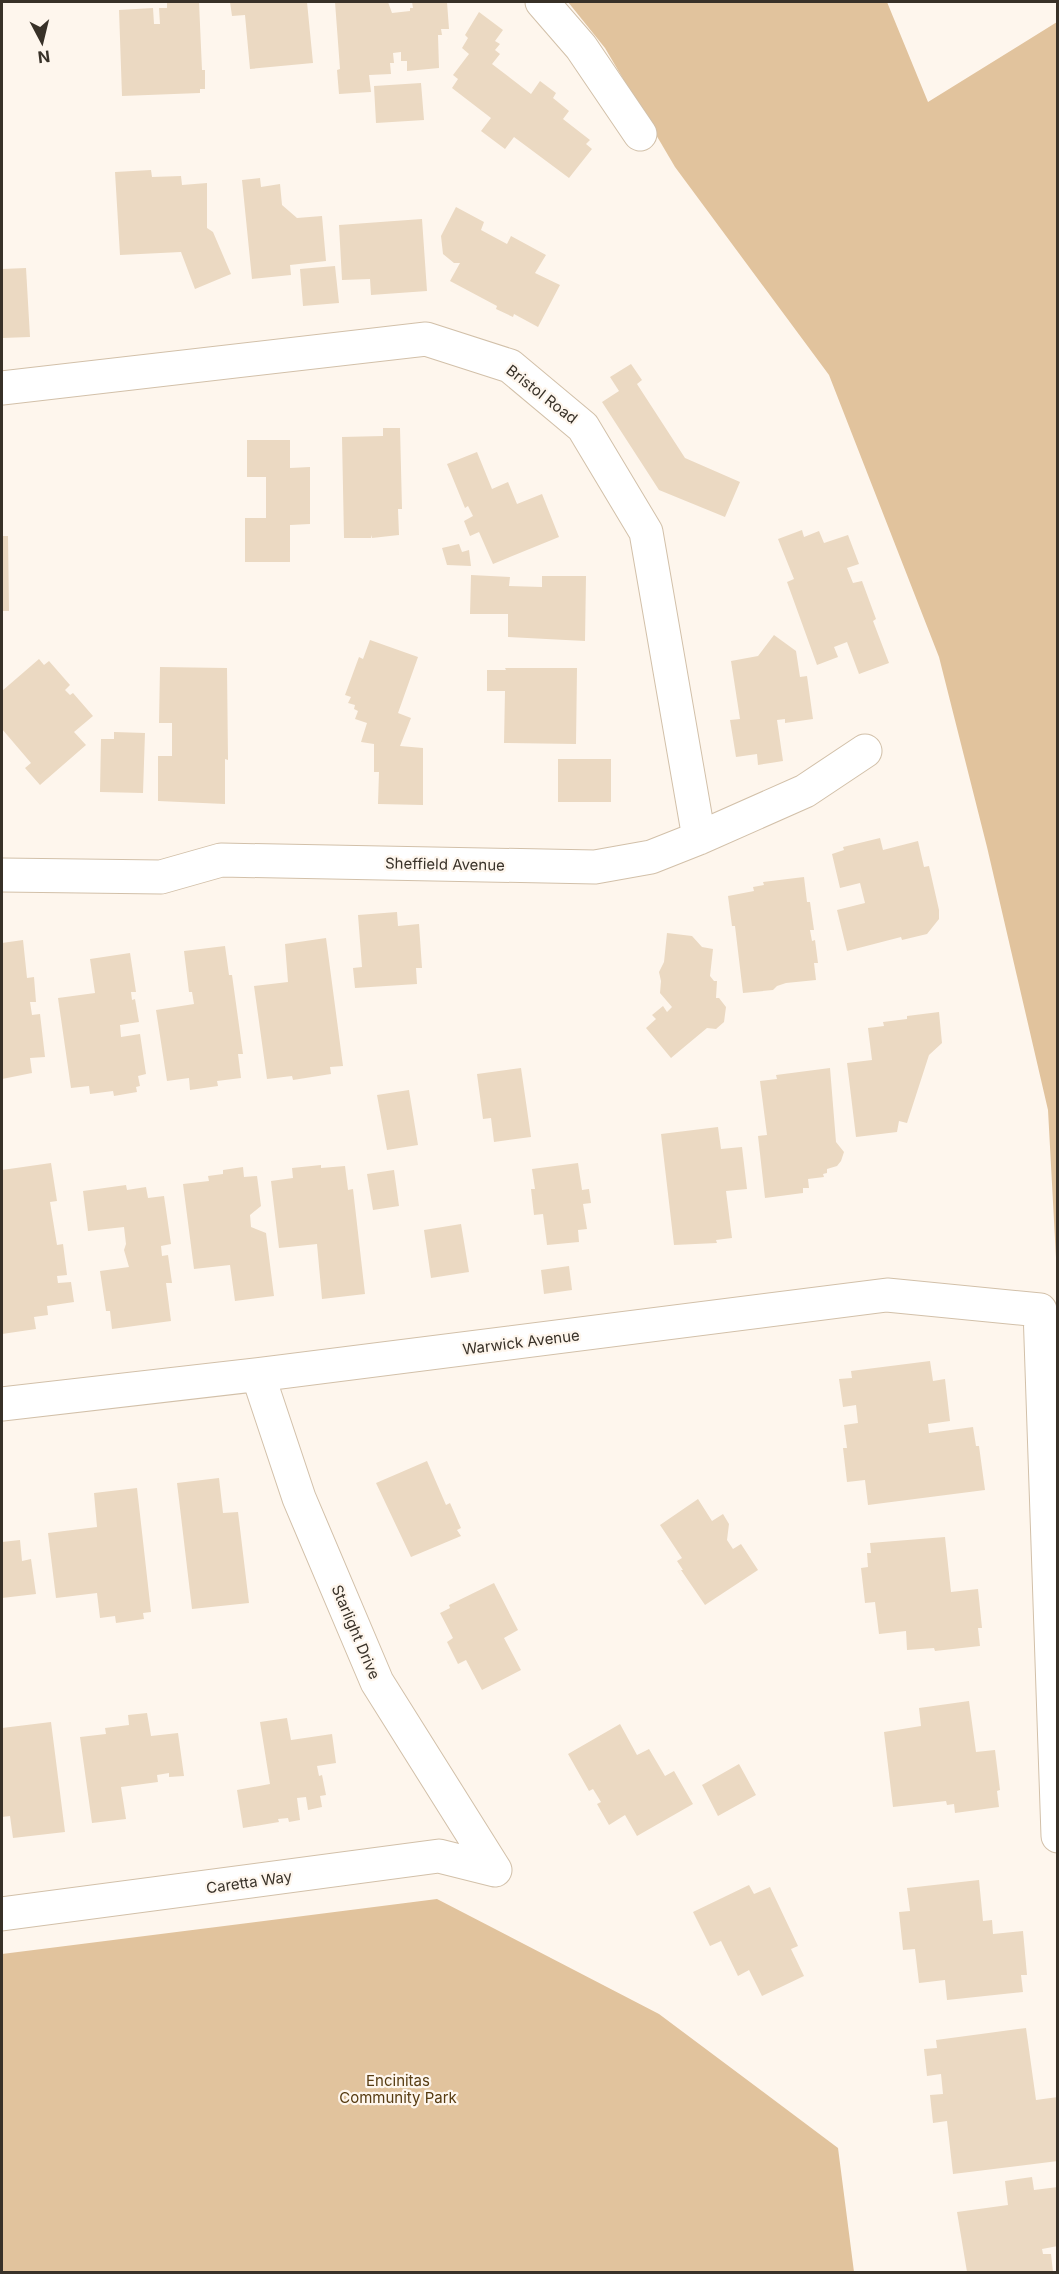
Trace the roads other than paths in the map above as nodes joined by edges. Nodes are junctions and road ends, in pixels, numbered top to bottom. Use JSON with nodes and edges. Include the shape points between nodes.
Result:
{"nodes":[{"id":1,"x":542,"y":2,"type":"edge"},
{"id":2,"x":640,"y":134,"type":"dead end"},
{"id":3,"x":2,"y":388,"type":"edge"},
{"id":4,"x":865,"y":751,"type":"dead end"},
{"id":5,"x":699,"y":838,"type":"junction"},
{"id":6,"x":2,"y":875,"type":"edge"},
{"id":7,"x":258,"y":1375,"type":"junction"},
{"id":8,"x":2,"y":1404,"type":"edge"},
{"id":9,"x":1058,"y":1836,"type":"edge"},
{"id":10,"x":495,"y":1870,"type":"joint"},
{"id":11,"x":2,"y":1914,"type":"edge"}],
"edges":[{"from":1,"to":2,"type":"street","via":[[582,47]]},
{"from":3,"to":5,"type":"street","name":"Bristol Road","via":[[426,339],[510,366],[583,427],[646,532]]},
{"from":4,"to":5,"type":"street","name":"Sheffield Avenue","via":[[805,790]]},
{"from":5,"to":6,"type":"street","name":"Sheffield Avenue","via":[[651,857],[595,867],[221,860],[161,877]]},
{"from":7,"to":8,"type":"street","name":"Warwick Avenue"},
{"from":7,"to":9,"type":"street","name":"Warwick Avenue","via":[[887,1295],[1040,1310]]},
{"from":7,"to":10,"type":"street","name":"Starlight Drive","via":[[298,1497],[377,1682]]},
{"from":10,"to":11,"type":"street","name":"Caretta Way","via":[[440,1856]]}]}
